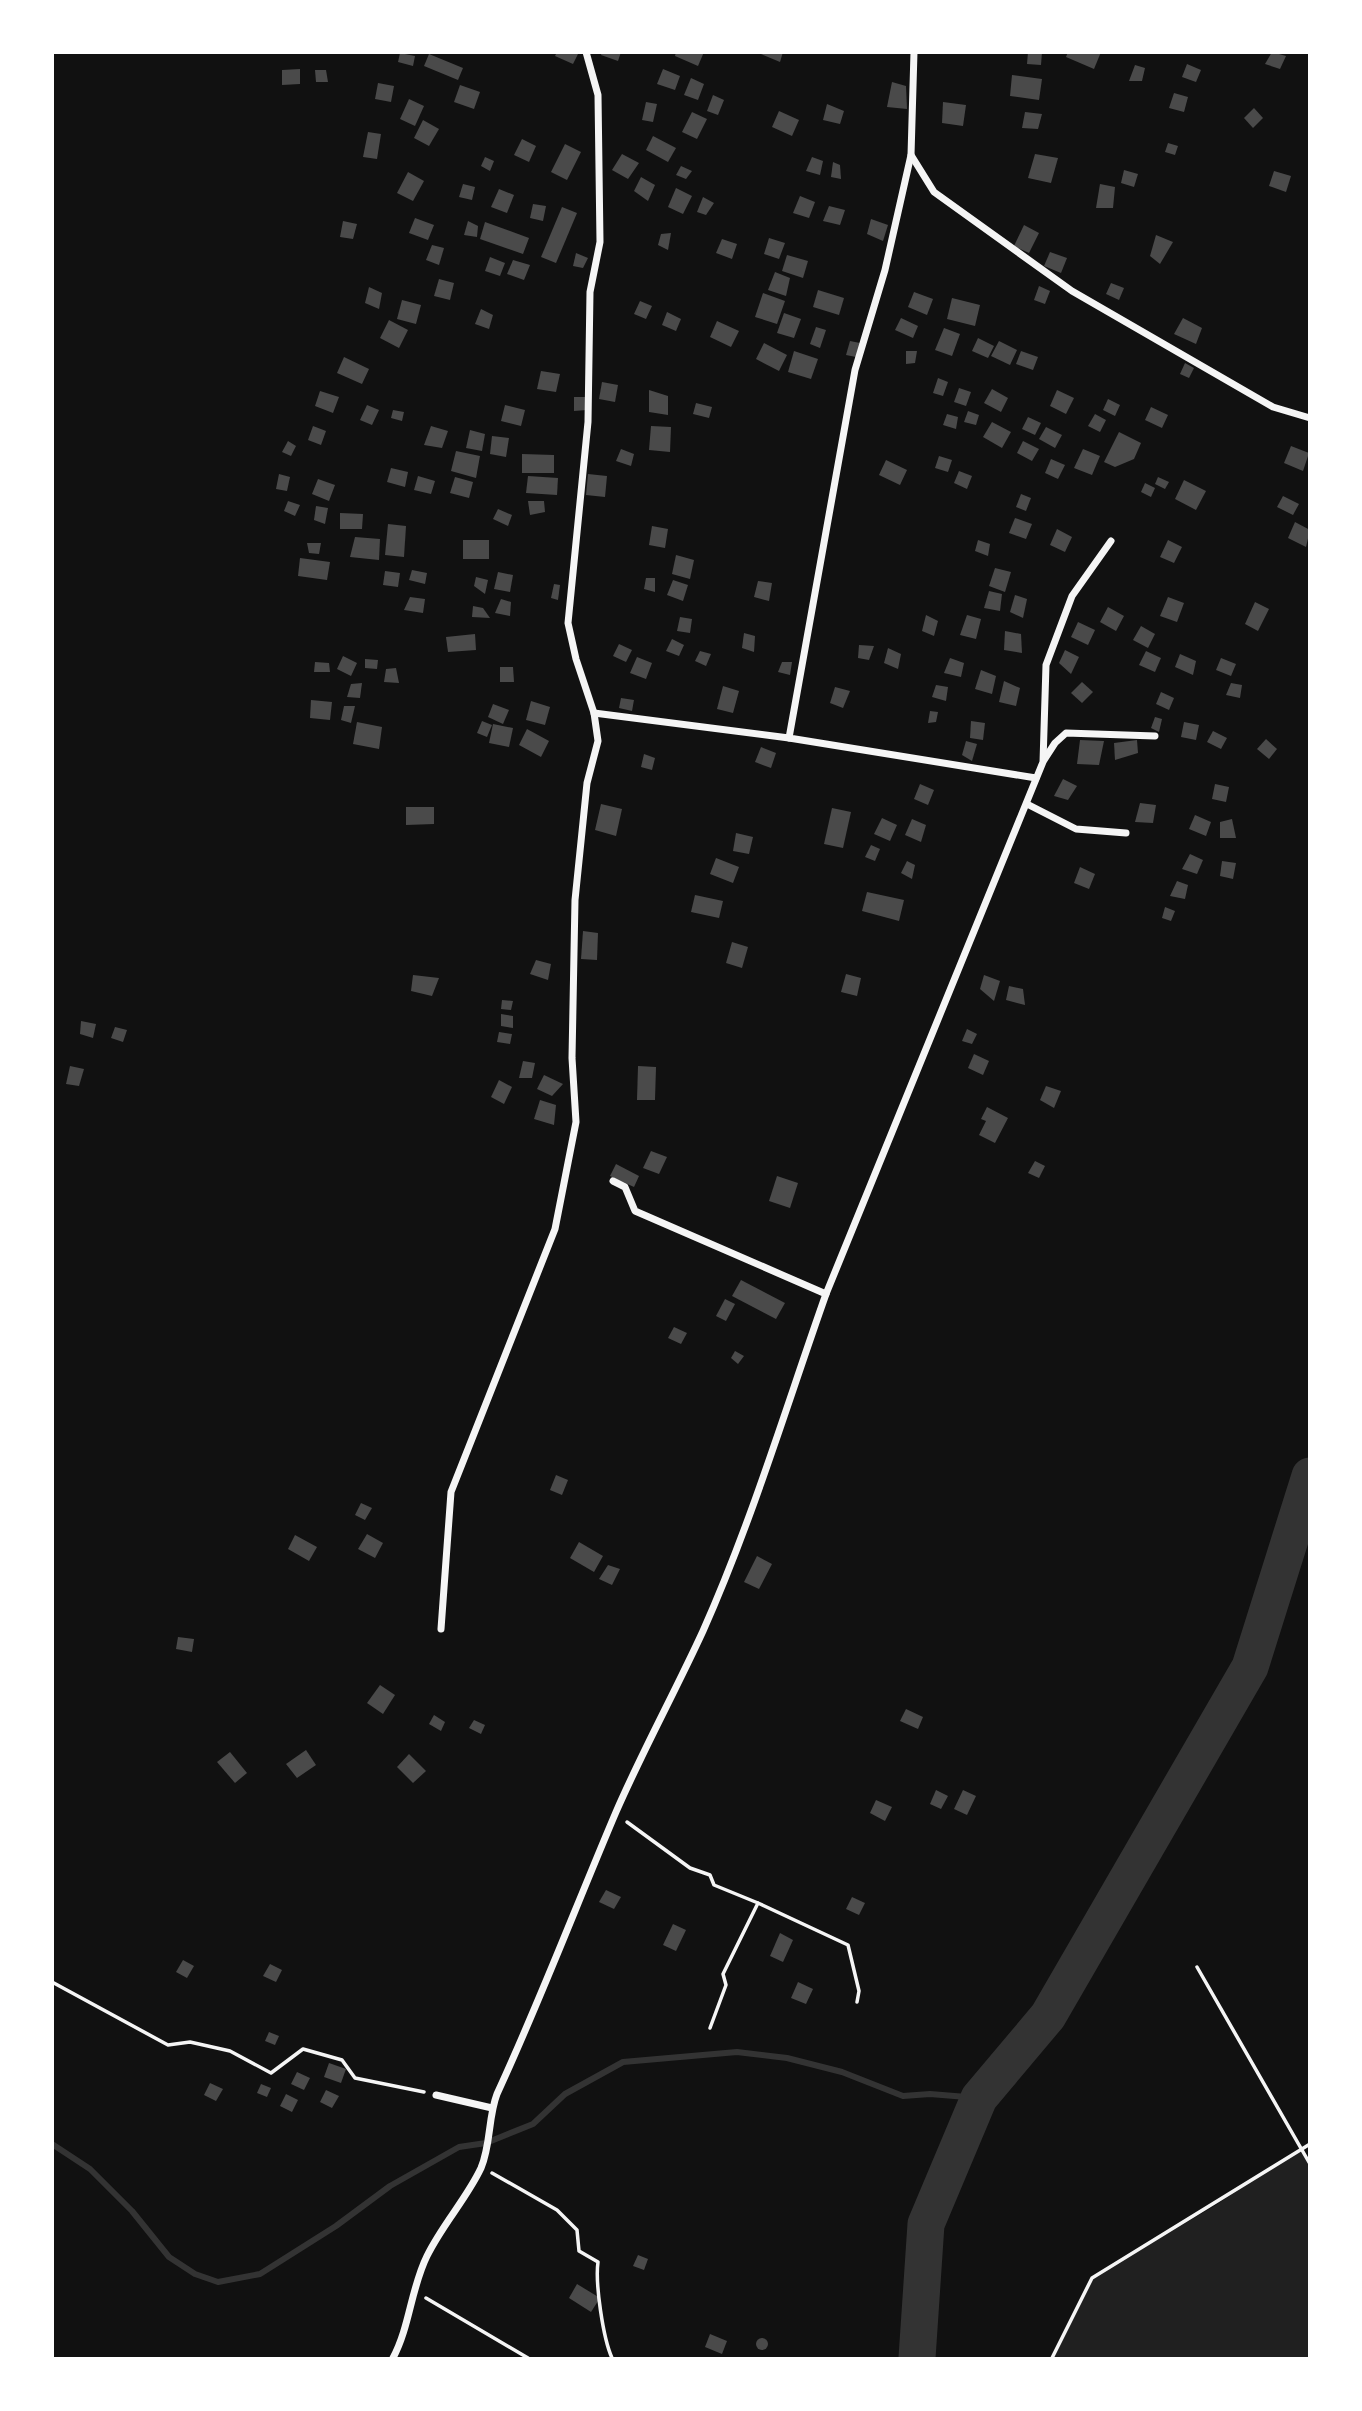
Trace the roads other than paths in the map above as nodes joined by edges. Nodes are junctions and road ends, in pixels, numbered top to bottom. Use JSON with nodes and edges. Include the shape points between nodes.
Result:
{"nodes":[{"id":1,"x":586,"y":52,"type":"edge"},
{"id":2,"x":914,"y":52,"type":"edge"},
{"id":3,"x":911,"y":155,"type":"junction"},
{"id":4,"x":1310,"y":418,"type":"edge"},
{"id":5,"x":1111,"y":541,"type":"dead end"},
{"id":6,"x":594,"y":713,"type":"junction"},
{"id":7,"x":1155,"y":736,"type":"dead end"},
{"id":8,"x":789,"y":738,"type":"junction"},
{"id":9,"x":1043,"y":762,"type":"junction"},
{"id":10,"x":1036,"y":778,"type":"junction"},
{"id":11,"x":1027,"y":804,"type":"junction"},
{"id":12,"x":1126,"y":833,"type":"dead end"},
{"id":13,"x":613,"y":1181,"type":"dead end"},
{"id":14,"x":826,"y":1294,"type":"junction"},
{"id":15,"x":441,"y":1629,"type":"dead end"},
{"id":16,"x":436,"y":2095,"type":"road end"},
{"id":17,"x":492,"y":2108,"type":"junction"},
{"id":18,"x":394,"y":2358,"type":"edge"}],
"edges":[{"from":1,"to":6,"type":"street","via":[[598,95],[600,242],[590,292],[588,422],[568,623]]},
{"from":2,"to":3,"type":"street"},
{"from":3,"to":4,"type":"street","via":[[934,192],[1072,291],[1273,407]]},
{"from":3,"to":8,"type":"street","via":[[885,270],[855,370]]},
{"from":5,"to":9,"type":"street","via":[[1072,596],[1046,665]]},
{"from":6,"to":8,"type":"street"},
{"from":6,"to":15,"type":"street","via":[[598,741],[587,783],[575,900],[574,1134],[555,1229],[451,1492]]},
{"from":7,"to":9,"type":"street","via":[[1066,733]]},
{"from":8,"to":10,"type":"street"},
{"from":9,"to":10,"type":"street"},
{"from":10,"to":11,"type":"street"},
{"from":11,"to":12,"type":"street","via":[[1076,829]]},
{"from":11,"to":14,"type":"street"},
{"from":13,"to":14,"type":"street","via":[[625,1187],[635,1211]]},
{"from":14,"to":17,"type":"street","via":[[778,1441],[703,1630],[616,1813]]},
{"from":16,"to":17,"type":"street"},
{"from":17,"to":18,"type":"street","via":[[481,2167],[425,2258],[404,2338]]}]}
